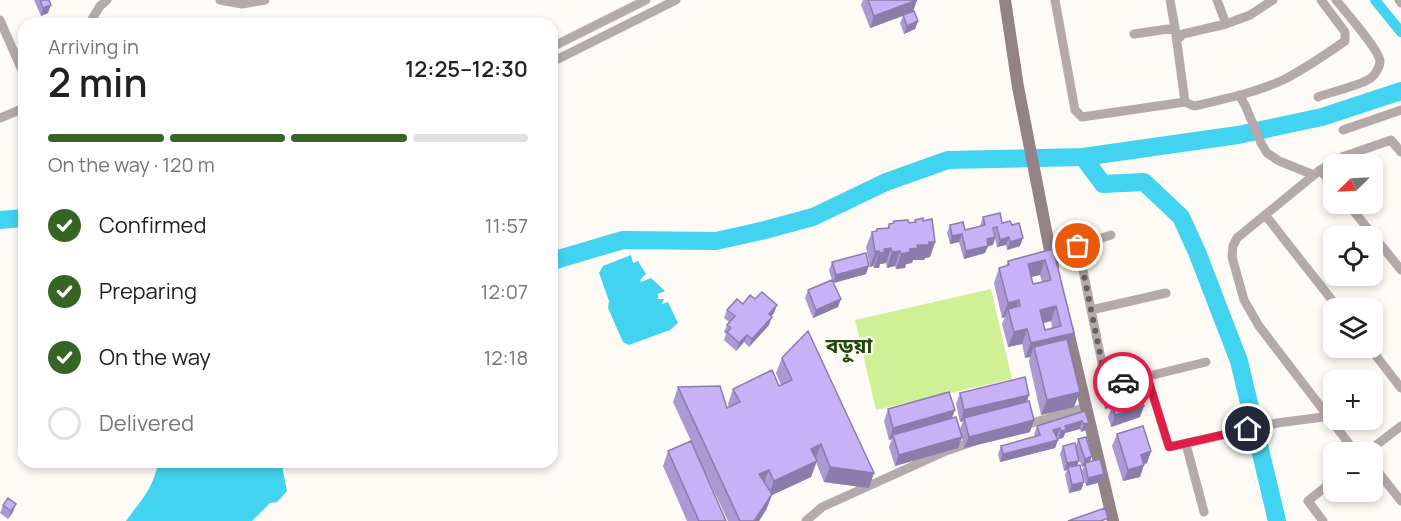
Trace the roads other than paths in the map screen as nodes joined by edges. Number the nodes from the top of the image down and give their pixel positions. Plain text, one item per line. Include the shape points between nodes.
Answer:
1 (107, 0) edge
2 (220, 0) edge
3 (265, 0) edge
4 (676, 0) edge
5 (1005, 0) edge
6 (1055, 0) edge
7 (1170, 0) edge
8 (1217, 0) edge
9 (1273, 0) edge
10 (1320, 0) edge
11 (1336, 0) edge
12 (642, 1) edge
13 (93, 18) edge
14 (0, 20) edge
15 (1226, 24) junction
16 (1175, 28) junction
17 (1134, 34) dead end
18 (1177, 40) junction
19 (558, 44) edge
20 (558, 59) edge
21 (18, 61) edge
22 (1239, 95) junction
23 (1318, 97) dead end
24 (1185, 102) junction
25 (18, 110) edge
26 (1401, 110) edge
27 (0, 118) edge
28 (1343, 130) dead end
29 (1401, 152) edge
30 (1317, 173) junction
31 (1323, 178) edge
32 (1356, 214) edge
33 (1266, 216) junction
34 (1111, 235) dead end
35 (1401, 270) edge
36 (1055, 273) edge
37 (1166, 293) dead end
38 (1330, 298) edge
39 (1090, 310) junction
40 (1065, 317) edge
41 (1260, 319) dead end
42 (1378, 358) edge
43 (1206, 362) dead end
44 (1147, 376) junction
45 (1401, 388) edge
46 (1323, 401) edge
47 (1086, 407) junction
48 (1323, 417) edge
49 (1401, 426) edge
50 (1012, 429) edge
51 (1346, 430) edge
52 (979, 439) edge
53 (1348, 442) edge
54 (1356, 442) edge
55 (1380, 442) edge
56 (1186, 444) junction
57 (1383, 478) edge
58 (1323, 489) edge
59 (1401, 501) edge
60 (1204, 512) dead end
61 (806, 521) edge
62 (1113, 521) edge
63 (1323, 521) edge

1 - 13 street
2 - 3 street via 242,4
4 - 20 street
5 - 36 street
6 - 24 street via 1075,110 1082,117
7 - 16 street
8 - 15 street
9 - 15 street
10 - 22 street via 1345,32 1344,41 1283,80
11 - 23 street via 1380,60 1373,77
12 - 19 street
14 - 21 street
15 - 18 street via 1183,34
16 - 17 street
16 - 18 street
18 - 24 street
22 - 24 street via 1194,106
22 - 30 street via 1267,153
25 - 27 street
26 - 28 street
29 - 30 street via 1391,140 1342,157
30 - 31 street
30 - 33 street
32 - 35 street
33 - 38 street
33 - 53 street via 1237,238 1233,246 1232,257 1244,300 1259,327
34 - 39 street via 1078,246
37 - 39 street
39 - 44 street via 1108,382 1112,385
40 - 47 street
41 - 46 street
42 - 45 street
43 - 44 street
44 - 56 street via 1169,447
47 - 50 street
47 - 62 street
48 - 56 street
49 - 55 street
51 - 54 street
52 - 61 street via 822,507
56 - 60 street
57 - 59 street
58 - 63 street via 1308,501

